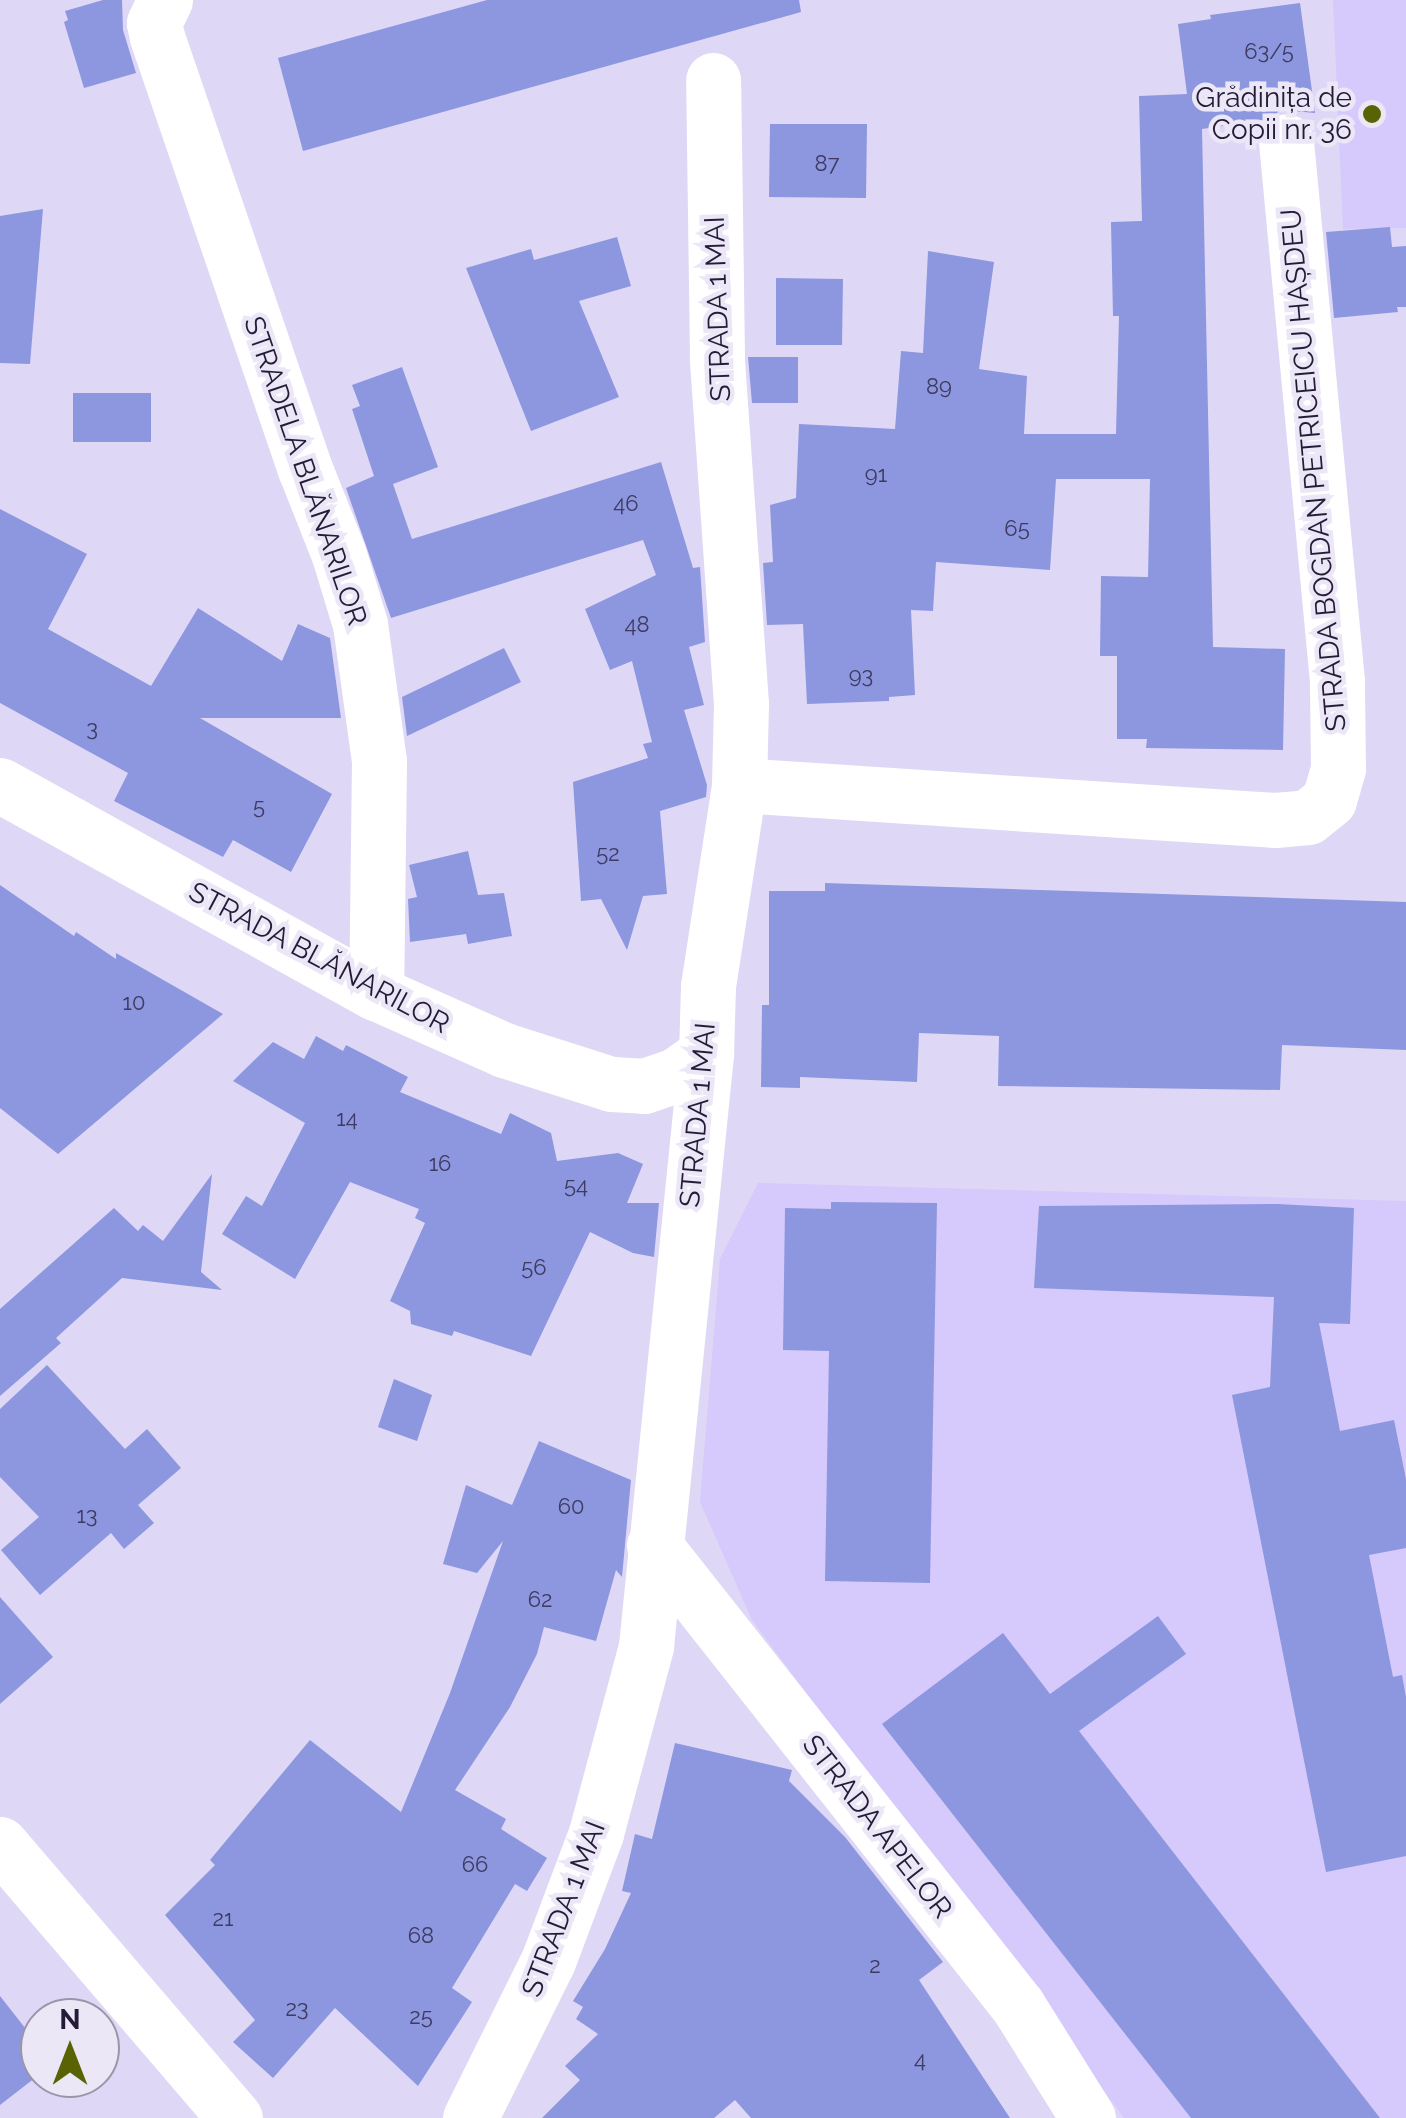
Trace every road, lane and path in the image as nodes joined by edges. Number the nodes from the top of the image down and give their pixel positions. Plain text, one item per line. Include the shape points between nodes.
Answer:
1 (160, 12) edge
2 (713, 80) dead end
3 (1286, 141) dead end
4 (0, 785) edge
5 (739, 785) junction
6 (376, 994) junction
7 (706, 1054) junction
8 (654, 1545) junction
9 (0, 1844) edge
10 (234, 2118) edge
11 (470, 2118) edge
12 (1088, 2118) edge

1 - 6 street, STRADELA BLĂNARILOR via 304,469 360,624 379,761
2 - 5 street, STRADA 1 MAI via 717,356 741,704
3 - 5 street, STRADA BOGDAN PETRICEICU HAȘDEU via 1337,680 1338,768 1321,809 1308,818 1274,820
4 - 6 street, STRADA BLĂNARILOR
5 - 7 street, STRADA 1 MAI via 708,986
6 - 7 street, STRADA BLĂNARILOR via 504,1050 611,1084 644,1086
7 - 8 street, STRADA 1 MAI
8 - 11 street, STRADA 1 MAI via 646,1646 596,1833 548,1961
8 - 12 street, STRADA APELOR via 1018,2006
9 - 10 street

